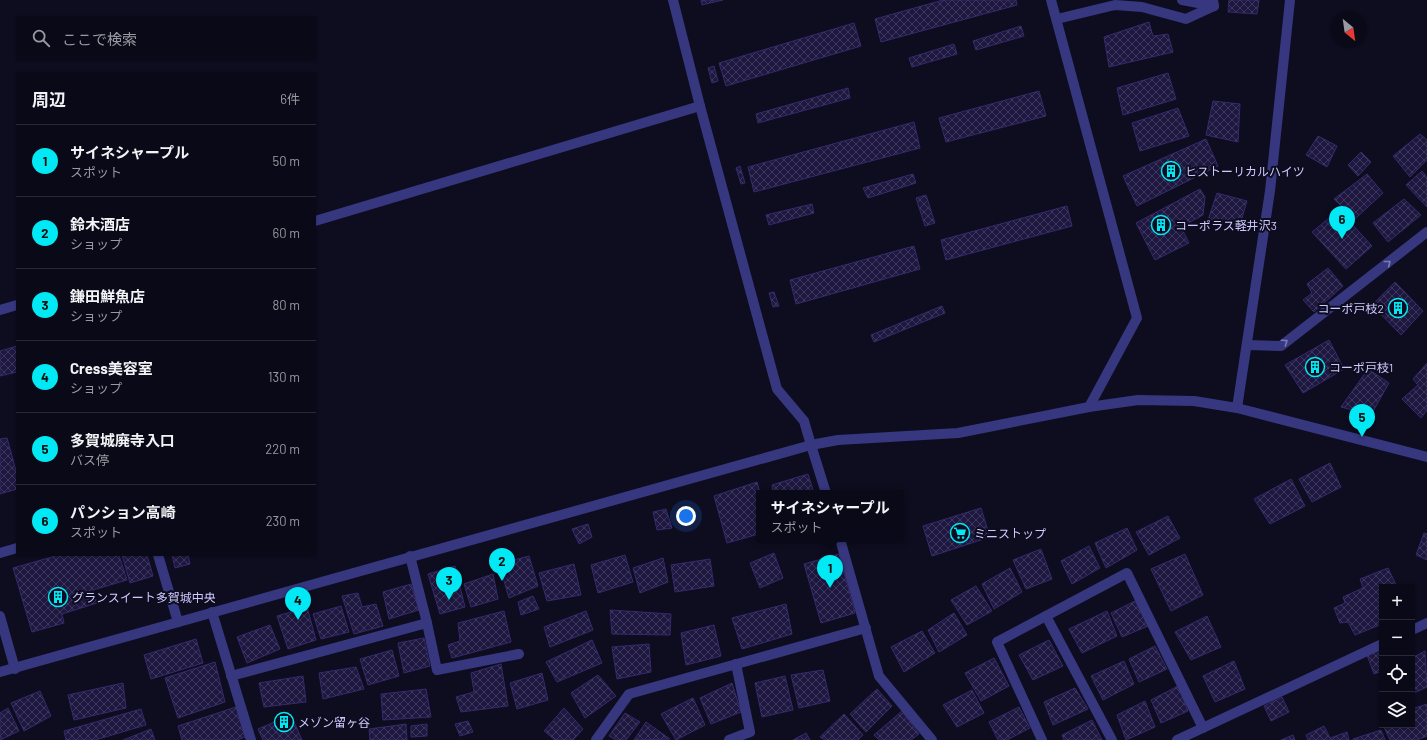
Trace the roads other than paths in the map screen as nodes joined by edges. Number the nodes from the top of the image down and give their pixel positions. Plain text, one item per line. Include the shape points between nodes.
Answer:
1 (673, 0) edge
2 (1051, 0) edge
3 (1182, 0) edge
4 (1290, 0) edge
5 (1214, 3) edge
6 (1057, 19) junction
7 (700, 106) junction
8 (316, 221) edge
9 (1427, 232) edge
10 (16, 305) edge
11 (0, 310) edge
12 (1248, 345) junction
13 (1090, 407) junction
14 (1237, 408) junction
15 (811, 445) junction
16 (1427, 457) edge
17 (825, 490) edge
18 (841, 542) edge
19 (16, 548) edge
20 (0, 553) edge
21 (158, 556) edge
22 (410, 556) junction
23 (212, 612) junction
24 (0, 616) edge
25 (1046, 616) junction
26 (178, 622) junction
27 (428, 623) junction
28 (1427, 623) edge
29 (866, 628) junction
30 (1415, 629) edge
31 (1379, 645) edge
32 (519, 654) dead end
33 (736, 664) junction
34 (15, 669) junction
35 (0, 672) edge
36 (231, 676) junction
37 (1203, 728) junction
38 (251, 740) edge
39 (596, 740) edge
40 (729, 740) edge
41 (932, 740) edge
42 (1042, 740) edge
43 (1112, 740) edge
44 (1177, 740) edge

1 - 7 street
2 - 6 street
3 - 5 street
4 - 12 street via 1270,191
5 - 6 street via 1186,19 1142,7 1115,5
6 - 13 street via 1137,318
7 - 8 street
7 - 15 street via 777,388 804,421
12 -> 9 street via 1281,346
10 - 11 street
12 - 14 street
13 - 14 street via 1138,400 1194,401
13 - 15 street via 958,433 838,440
14 - 16 street
15 - 17 street
15 - 22 street
18 - 29 street
19 - 20 street
21 - 26 street
22 - 23 street
22 - 27 street
23 - 26 street
23 - 36 street
24 - 34 street
25 - 37 street via 1127,573
25 - 42 street via 996,642
25 - 43 street
26 - 34 street
27 - 32 street via 437,670
27 - 36 street
28 - 30 street
29 - 33 street
29 - 41 street via 879,676
31 - 37 street
33 - 39 street via 629,694
33 - 40 street via 750,732
34 - 35 street
36 - 38 street
37 - 44 street

